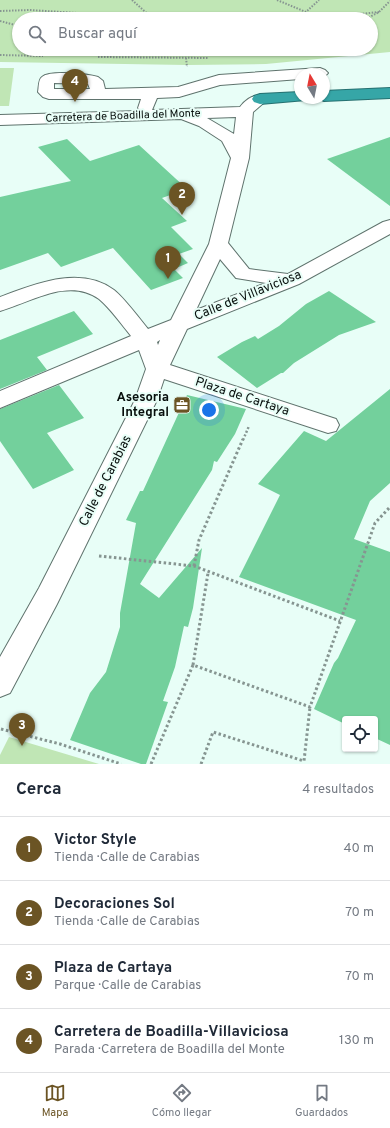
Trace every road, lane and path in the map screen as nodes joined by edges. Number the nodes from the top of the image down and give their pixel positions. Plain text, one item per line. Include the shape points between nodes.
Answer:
1 (132, 0) edge
2 (277, 0) edge
3 (319, 0) edge
4 (390, 1) edge
5 (0, 12) edge
6 (64, 12) edge
7 (145, 12) edge
8 (306, 12) joint
9 (379, 12) edge
10 (0, 21) edge
11 (12, 24) edge
12 (0, 55) edge
13 (12, 55) edge
14 (53, 56) dead end
15 (60, 56) edge
16 (92, 57) dead end
17 (209, 58) dead end
18 (294, 74) edge
19 (390, 93) edge
20 (99, 94) dead end
21 (150, 94) junction
22 (330, 96) edge
23 (294, 97) edge
24 (260, 99) junction
25 (245, 112) junction
26 (180, 114) junction
27 (149, 115) junction
28 (0, 120) edge
29 (240, 158) junction
30 (390, 226) edge
31 (218, 244) junction
32 (292, 280) junction
33 (0, 304) edge
34 (180, 324) junction
35 (145, 339) junction
36 (157, 369) junction
37 (0, 400) edge
38 (259, 403) junction
39 (328, 425) dead end
40 (390, 507) edge
41 (70, 552) junction
42 (194, 566) junction
43 (208, 572) junction
44 (340, 621) junction
45 (193, 665) junction
46 (0, 684) edge
47 (310, 707) junction
48 (0, 729) edge
49 (121, 764) edge
50 (151, 764) edge
51 (201, 764) edge

1 - 7 path
2 - 8 path
3 - 8 path
4 - 9 path
5 - 6 path
10 - 11 path
12 - 13 path
14 - 15 path
16 - 17 path
18 - 21 street via 219,80 179,92
19 - 22 highway
20 - 21 street
21 - 27 street
23 - 24 highway
24 - 25 street via 250,105
24 - 27 street
25 - 26 street, Carretera de Boadilla del Monte
25 - 29 street, Calle de Carabias
26 - 27 street, Carretera de Boadilla del Monte
26 - 29 street via 205,123 229,138
27 - 28 street, Carretera de Boadilla del Monte
29 - 31 street, Calle de Carabias
30 - 32 street, Calle de Villaviciosa
31 - 32 street via 243,274
31 - 34 street, Calle de Carabias
32 - 34 street, Calle de Villaviciosa
33 - 35 street via 44,288 69,284 90,286 107,295
34 - 35 street, Calle de Villaviciosa
34 - 36 street, Calle de Carabias
35 - 36 street
35 - 37 street, Calle de Villaviciosa
36 - 38 street, Plaza de Cartaya
36 - 41 street, Calle de Carabias via 146,400
38 - 39 street, Plaza de Cartaya
38 - 42 path via 199,540
40 - 44 path via 375,523
41 - 42 path
41 - 46 street, Calle de Carabias
42 - 43 path
43 - 44 path
43 - 45 path
44 - 47 path
45 - 47 path
45 - 50 path
47 - 51 path via 304,761 213,732
48 - 49 path via 60,744

